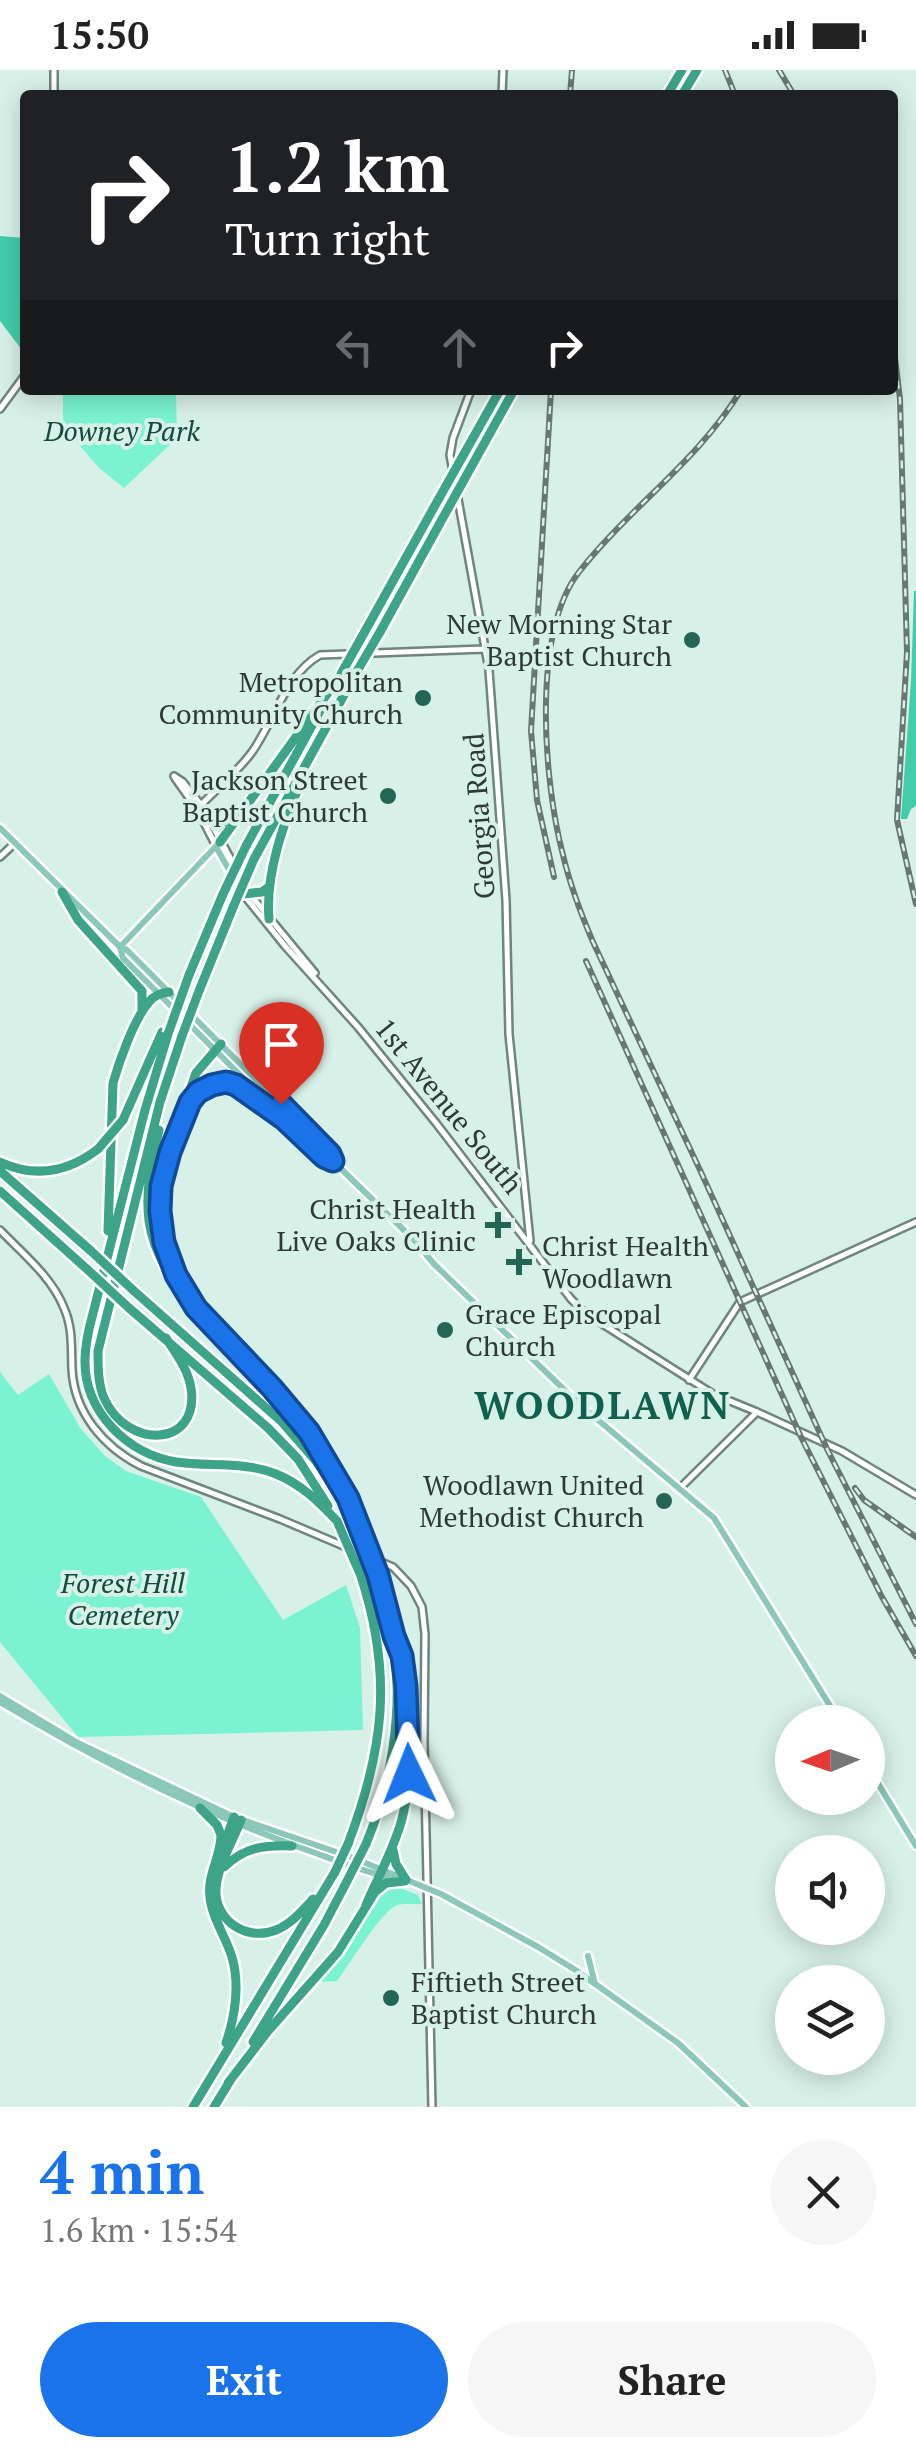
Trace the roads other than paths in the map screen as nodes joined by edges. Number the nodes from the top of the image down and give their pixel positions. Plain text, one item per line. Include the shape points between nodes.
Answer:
1 (20, 382) edge
2 (469, 395) edge
3 (497, 395) edge
4 (511, 395) edge
5 (0, 409) edge
6 (484, 649) junction
7 (339, 677) junction
8 (318, 740) junction
9 (199, 807) junction
10 (210, 820) junction
11 (234, 823) junction
12 (0, 828) edge
13 (15, 843) junction
14 (218, 844) junction
15 (0, 857) edge
16 (269, 887) junction
17 (62, 892) junction
18 (247, 894) junction
19 (269, 919) junction
20 (120, 947) junction
21 (318, 980) junction
22 (164, 993) junction
23 (141, 1015) junction
24 (165, 1033) junction
25 (218, 1047) junction
26 (177, 1054) junction
27 (284, 1119) junction
28 (183, 1120) junction
29 (333, 1161) junction
30 (0, 1162) edge
31 (0, 1172) edge
32 (0, 1191) edge
33 (916, 1222) edge
34 (0, 1230) edge
35 (530, 1244) junction
36 (106, 1259) junction
37 (196, 1308) junction
38 (166, 1338) junction
39 (689, 1380) junction
40 (757, 1412) junction
41 (680, 1488) junction
42 (916, 1495) edge
43 (337, 1521) junction
44 (360, 1532) junction
45 (394, 1636) junction
46 (0, 1699) edge
47 (830, 1705) edge
48 (885, 1795) edge
49 (200, 1808) junction
50 (237, 1821) junction
51 (292, 1846) junction
52 (916, 1846) edge
53 (392, 1847) junction
54 (222, 1869) junction
55 (380, 1872) junction
56 (210, 1881) junction
57 (407, 1881) junction
58 (328, 1882) junction
59 (428, 1889) junction
60 (366, 1905) junction
61 (588, 1956) dead end
62 (596, 1985) junction
63 (218, 2064) junction
64 (718, 2064) dead end
65 (710, 2072) junction
66 (228, 2083) junction
67 (193, 2107) edge
68 (214, 2107) edge
69 (432, 2107) edge
70 (746, 2107) edge

1 - 5 street
2 - 6 street, Georgia Road via 450,456
3 - 7 highway, bridge
4 - 8 highway, bridge
6 - 9 street via 318,656 297,676 252,753
6 - 35 street, Georgia Road
7 - 11 highway
7 - 24 highway, bridge via 246,846
8 - 16 highway
8 - 26 highway, bridge via 254,859
9 - 9 street, 1st Avenue South via 183,782 174,776
9 - 10 street, 1st Avenue South
9 - 14 street, 1st Avenue South
10 - 11 highway
10 - 14 street, 1st Avenue South
11 - 14 highway
12 - 13 main road
13 - 15 street
13 - 17 main road
14 - 18 main road, 1st Avenue South
14 - 20 main road
16 - 18 highway
16 - 19 highway
17 - 20 main road
17 - 23 highway via 78,920 142,991
18 - 19 street, 1st Avenue South
18 - 21 street, 1st Avenue South
19 - 21 street, 1st Avenue South
20 - 22 main road via 123,958
21 - 35 street, 1st Avenue South
22 - 23 highway
22 - 25 main road
23 - 36 highway via 112,1084
24 - 30 highway, bridge via 123,1120 98,1150 52,1171
24 - 36 highway
25 - 27 main road
25 - 28 highway via 196,1073
25 - 29 main road
26 - 37 highway via 151,1166 149,1222 168,1272
26 - 38 highway via 98,1351 109,1408 147,1436 182,1424 192,1401 188,1376
27 - 28 highway via 226,1082 198,1092
27 - 29 main road
28 - 37 highway via 161,1186 160,1211 176,1275
29 - 41 main road via 578,1403
31 - 44 highway, bridge via 298,1439
32 - 38 highway, bridge
33 - 39 street via 737,1305
34 - 59 street via 62,1303 80,1404 108,1444 141,1466 393,1566 412,1586 424,1634
35 - 39 street, 1st Avenue South via 585,1313
36 - 43 highway via 84,1360 107,1422 153,1457 274,1473 298,1484
37 - 44 highway via 309,1432
38 - 43 highway via 298,1460
39 - 40 street, 1st Avenue South
40 - 41 street
40 - 42 street, 1st Avenue South via 842,1450
41 - 47 main road via 720,1525
43 - 58 highway, bridge via 376,1634 381,1702 362,1807
44 - 45 highway, bridge
45 - 53 highway via 404,1670 409,1774
45 - 66 highway, bridge via 393,1750 366,1844
46 - 49 main road via 78,1749
46 - 50 main road
48 - 52 main road
49 - 50 main road
49 - 56 highway via 221,1835
50 - 51 main road
50 - 54 highway
50 - 55 main road
50 - 56 highway
51 - 54 highway via 246,1850
51 - 55 main road
53 - 55 highway
53 - 57 highway
54 - 58 highway via 216,1898 222,1915 252,1933 286,1925
55 - 57 main road
55 - 60 highway
56 - 63 highway via 212,1907 235,1970 235,2004
57 - 59 main road
57 - 60 highway via 382,1885
58 - 63 highway
59 - 62 main road
59 - 69 street
60 - 66 highway via 338,1952
61 - 62 main road
62 - 65 main road
63 - 67 highway
64 - 65 main road
65 - 70 main road
66 - 68 highway

